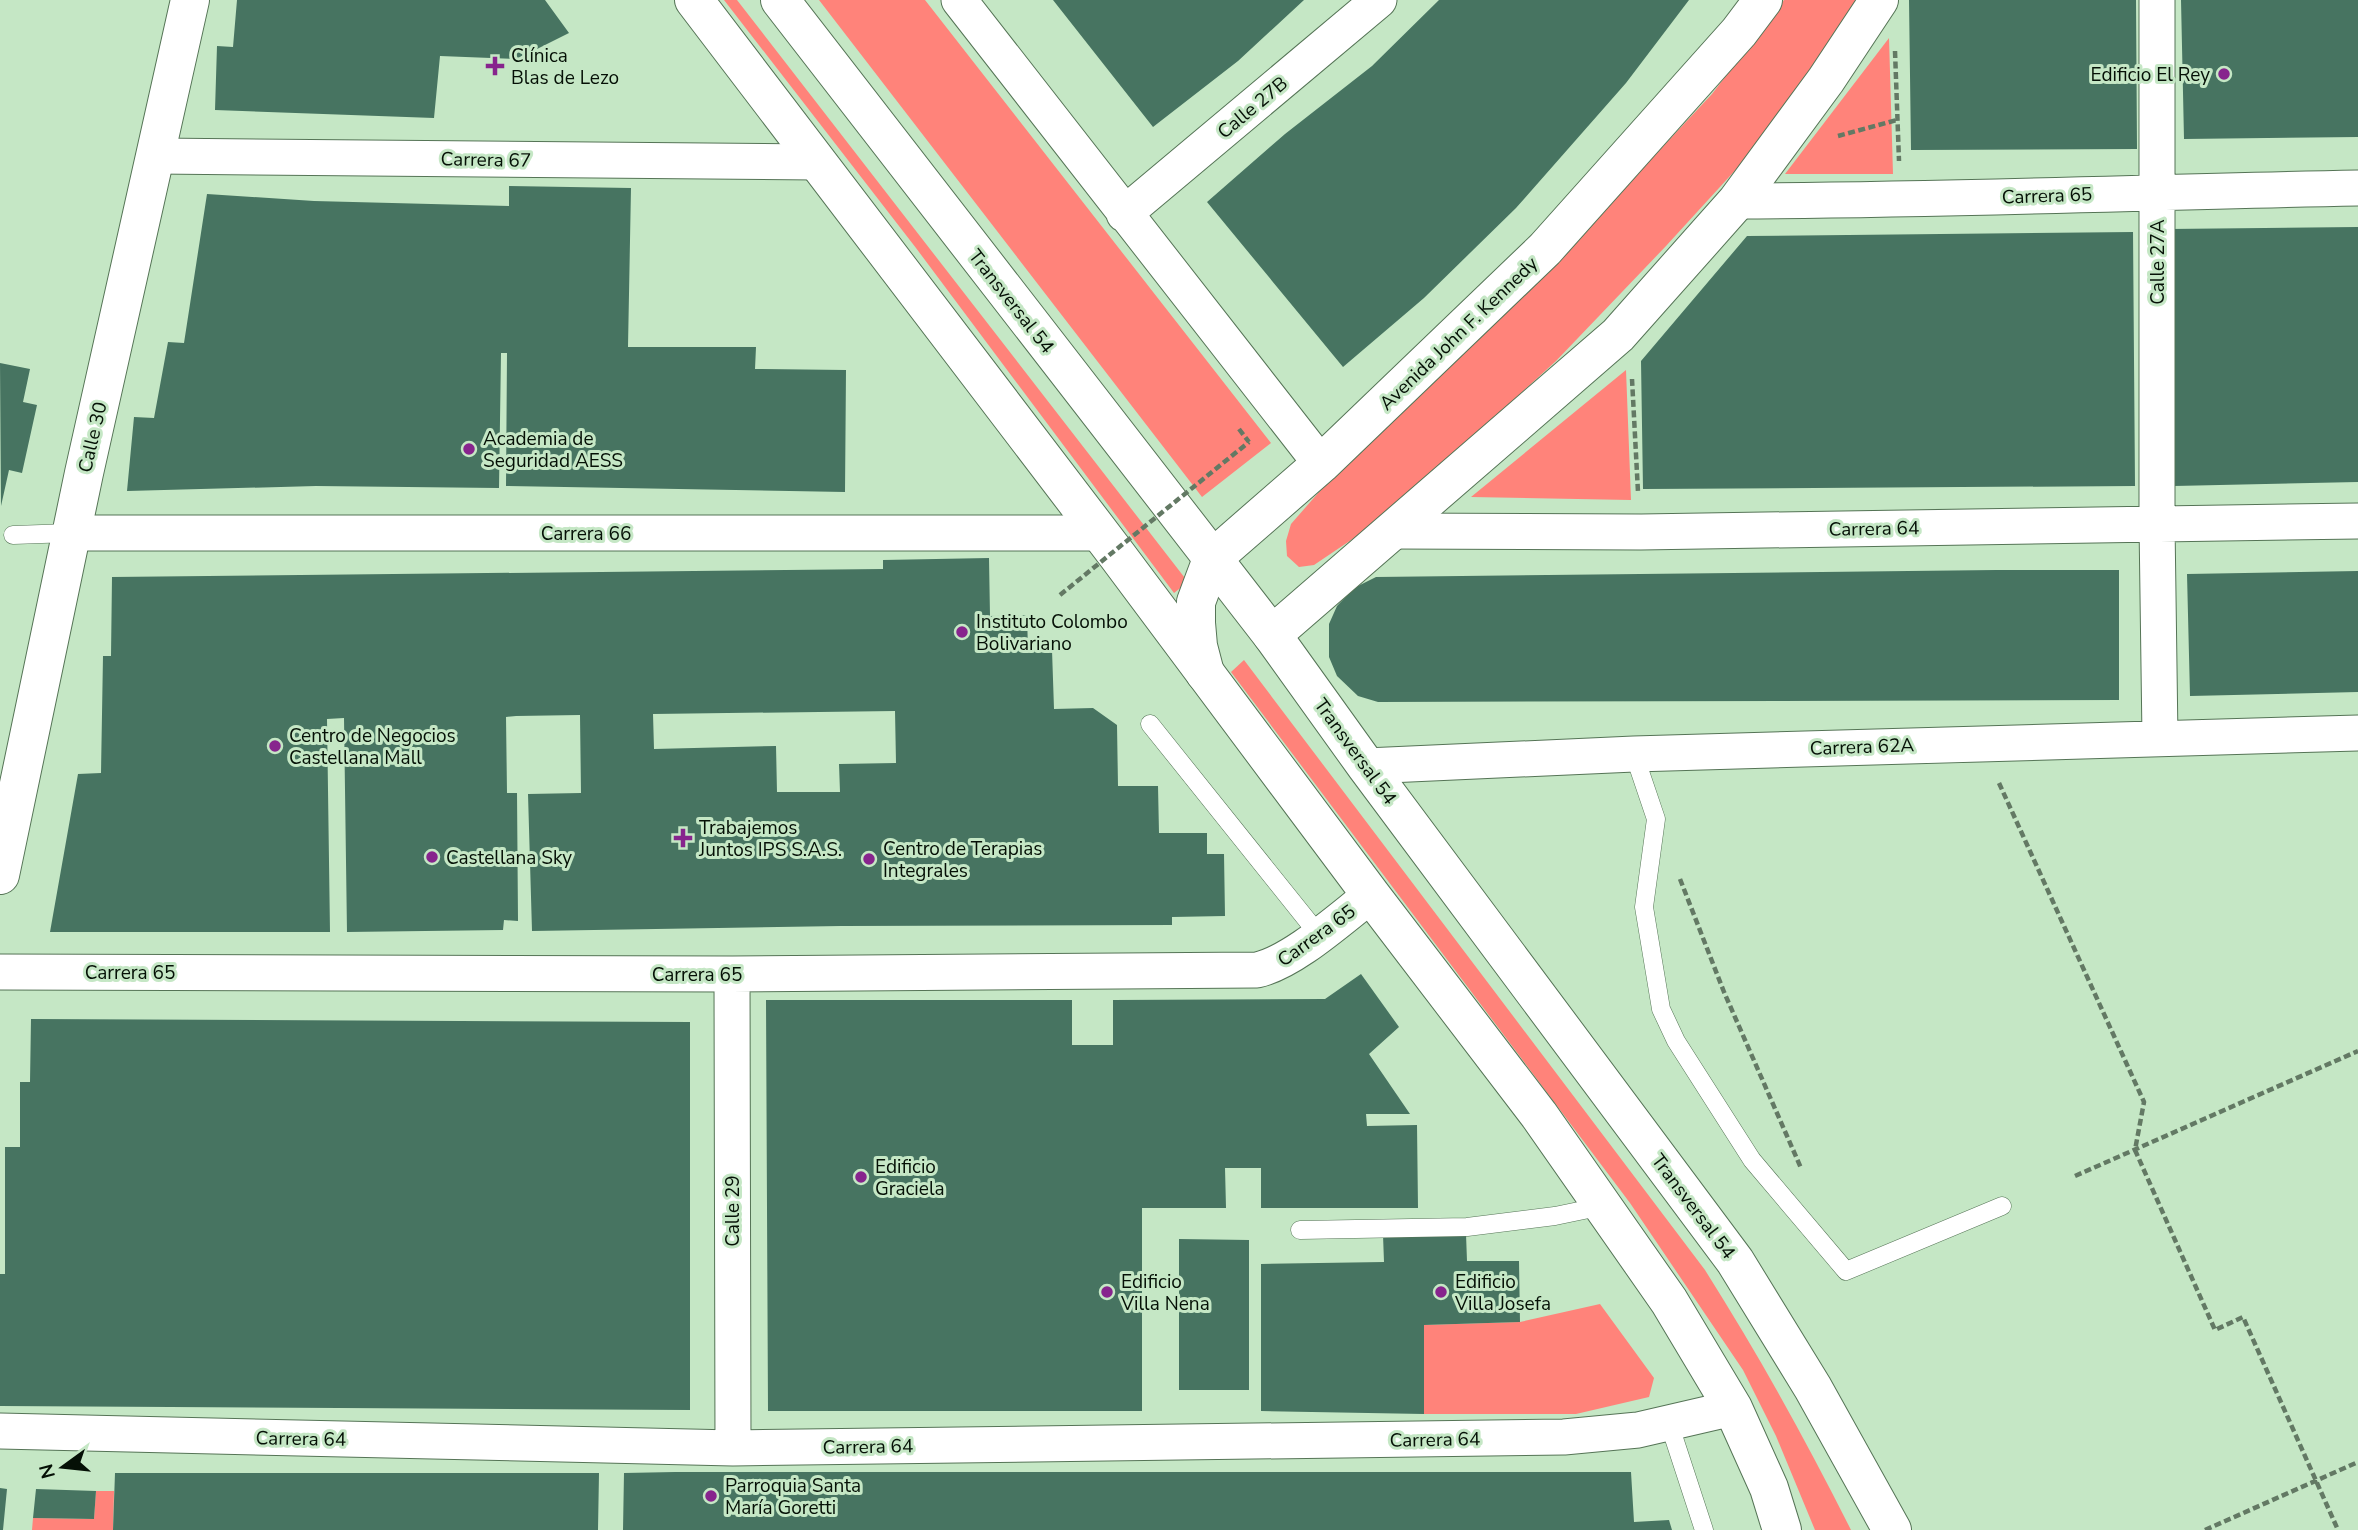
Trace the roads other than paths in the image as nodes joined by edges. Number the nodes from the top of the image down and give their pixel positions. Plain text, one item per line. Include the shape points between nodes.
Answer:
1 (190, 0) edge
2 (694, 0) edge
3 (780, 0) edge
4 (958, 0) edge
5 (1379, 0) edge
6 (1763, 0) edge
7 (1879, 0) edge
8 (2157, 0) edge
9 (156, 156) junction
10 (817, 162) junction
11 (2358, 188) edge
12 (2157, 192) junction
13 (1737, 201) junction
14 (1124, 214) junction
15 (1321, 464) junction
16 (2358, 521) edge
17 (2157, 524) junction
18 (1391, 531) junction
19 (71, 533) junction
20 (1101, 533) junction
21 (13, 535) dead end
22 (1212, 559) junction
23 (1272, 635) junction
24 (1205, 673) junction
25 (1150, 724) dead end
26 (2358, 733) edge
27 (2160, 738) junction
28 (1634, 754) junction
29 (1366, 766) junction
30 (0, 875) edge
31 (1371, 895) junction
32 (1319, 935) junction
33 (0, 972) edge
34 (732, 974) junction
35 (1603, 1206) junction
36 (2002, 1206) dead end
37 (1300, 1230) dead end
38 (1733, 1408) junction
39 (1670, 1423) junction
40 (0, 1431) edge
41 (733, 1448) junction
42 (1847, 1449) junction
43 (1769, 1488) junction
44 (1704, 1530) edge
45 (1782, 1530) edge
46 (1788, 1530) edge
47 (1883, 1530) edge
48 (1892, 1530) edge

1 - 9 main road, Calle 30
2 - 10 main road
3 - 22 main road, Transversal 54
4 - 14 street
5 - 14 street, Calle 27B
6 - 15 main road, Avenida John F. Kennedy via 1545,249
7 - 13 main road
8 - 12 street, Calle 27A
9 - 10 street, Carrera 67
9 - 19 main road, Calle 30
10 - 20 main road
11 - 12 street, Carrera 65
12 - 13 street, Carrera 65
12 - 17 street, Calle 27A
13 - 18 main road via 1618,335
14 - 15 street
15 - 22 main road, Avenida John F. Kennedy
16 - 17 street, Carrera 64
17 - 18 street, Carrera 64
17 - 27 street, Calle 27A
18 - 23 main road
19 - 20 street, Carrera 66
19 - 21 lane
19 - 30 main road, Calle 30
20 - 24 main road
22 - 23 main road, Transversal 54
22 - 24 main road, Avenida John F. Kennedy via 1196,602 1198,646
23 - 29 main road, Transversal 54
24 - 31 main road
25 - 32 lane
26 - 27 street, Carrera 62A
27 - 28 street, Carrera 62A
28 - 29 street, Carrera 62A
28 - 36 lane via 1656,819 1643,907 1661,1009 1676,1041 1752,1160 1846,1271
29 - 42 main road, Transversal 54 via 1735,1261
31 - 32 street, Carrera 65
31 - 35 main road
32 - 34 street, Carrera 65 via 1272,967 1257,970
33 - 34 street, Carrera 65
34 - 41 street, Calle 29
35 - 37 lane via 1467,1227
35 - 38 main road via 1669,1301
38 - 39 street, Carrera 64
38 - 43 main road
39 - 41 street, Carrera 64 via 1564,1437
39 - 44 lane
40 - 41 street, Carrera 64
42 - 47 main road
42 - 48 main road, Transversal 54
43 - 45 main road
43 - 46 main road

